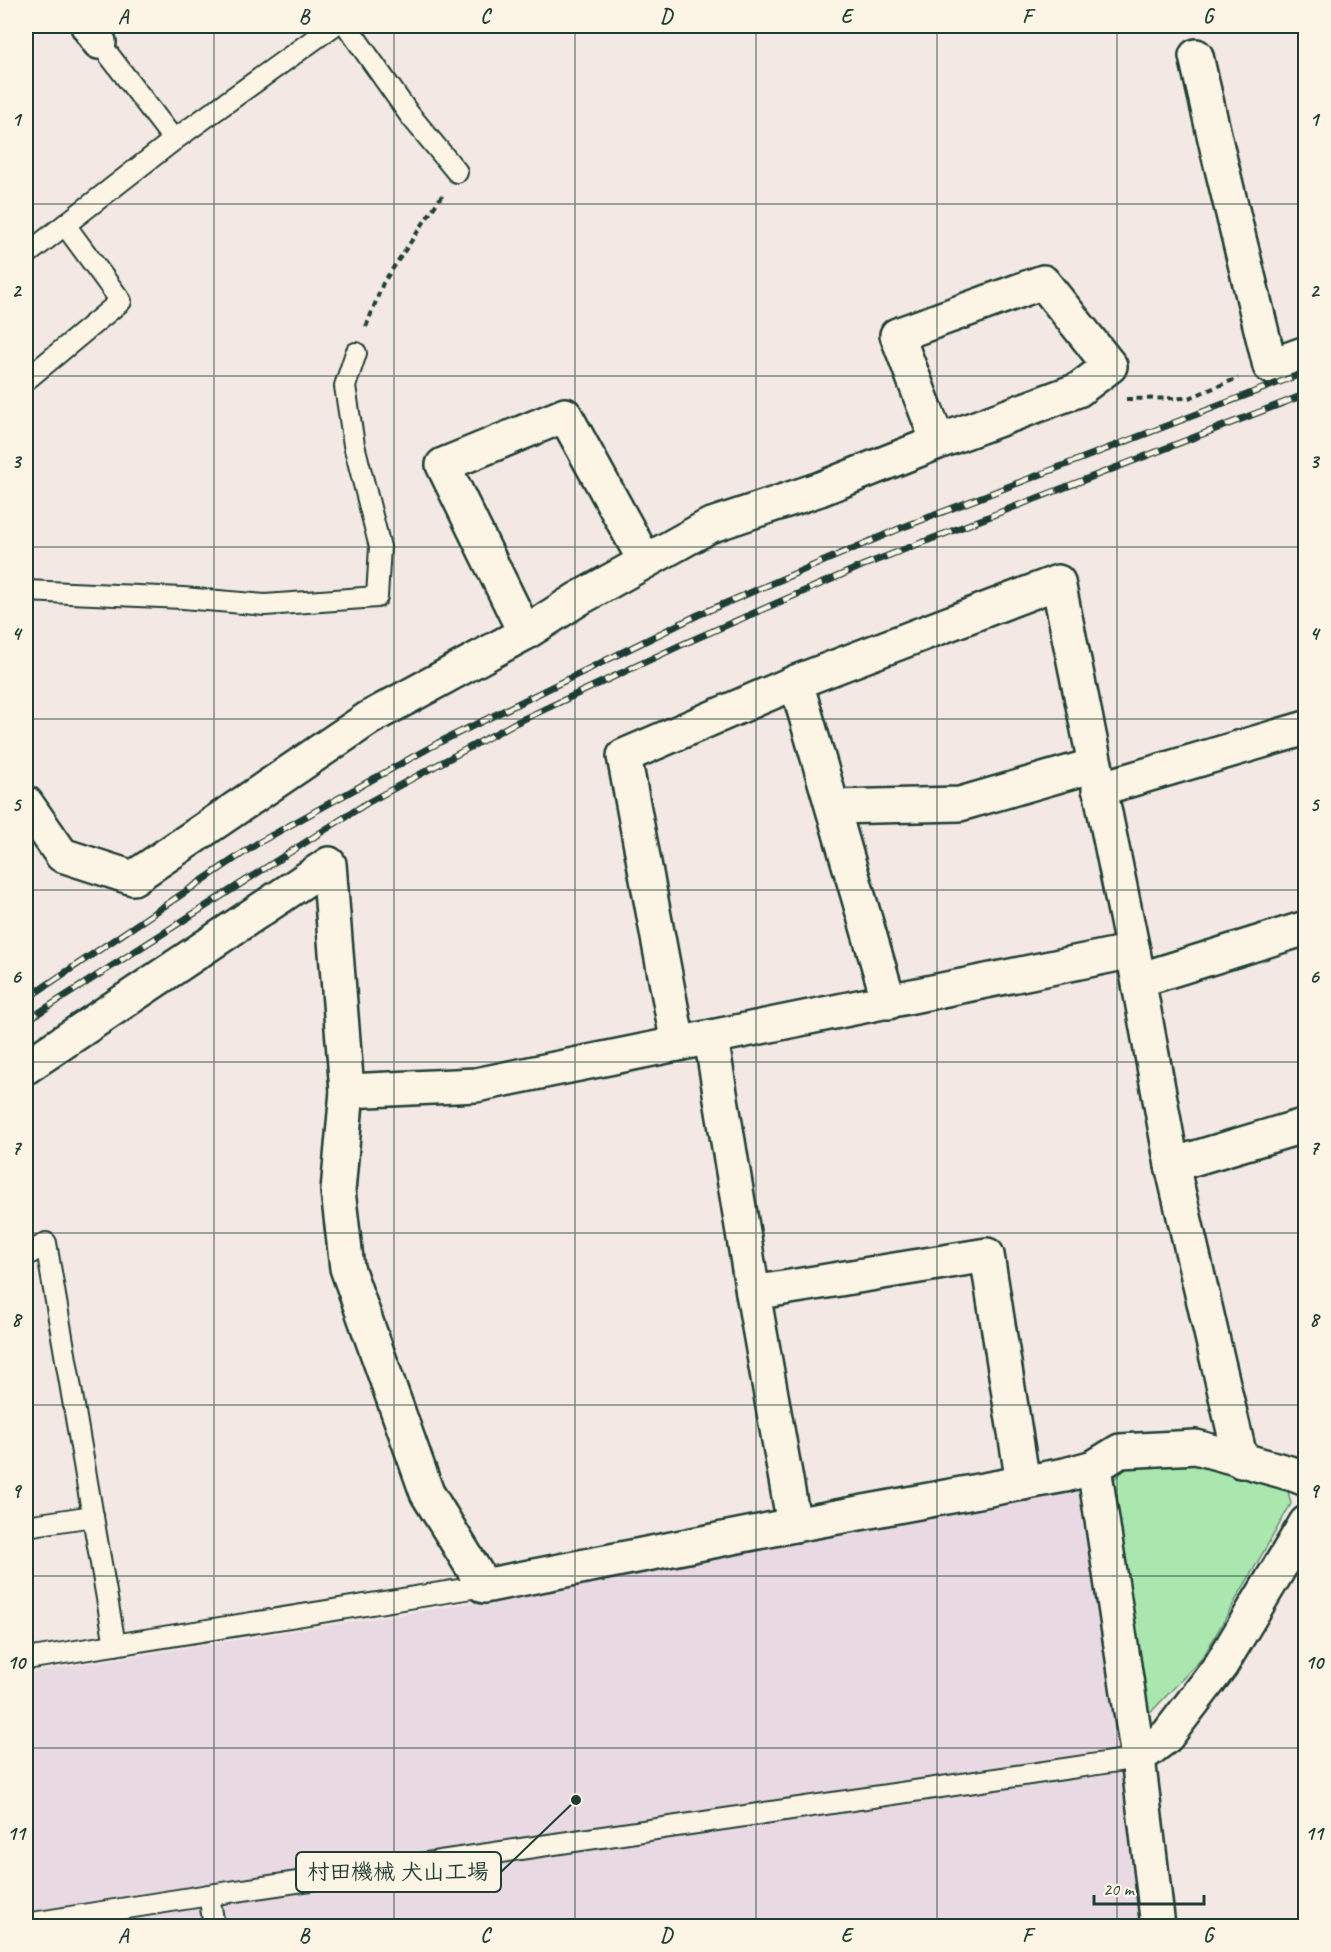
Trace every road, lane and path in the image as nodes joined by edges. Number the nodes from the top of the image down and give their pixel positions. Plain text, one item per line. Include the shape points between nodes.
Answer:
1 (333, 26) edge
2 (347, 26) edge
3 (94, 34) edge
4 (1196, 56) dead end
5 (174, 140) junction
6 (457, 172) joint
7 (65, 225) junction
8 (26, 255) edge
9 (356, 353) joint
10 (1305, 353) edge
11 (1270, 366) junction
12 (26, 380) edge
13 (1070, 393) junction
14 (938, 442) junction
15 (645, 561) junction
16 (26, 591) edge
17 (525, 633) junction
18 (796, 682) junction
19 (1305, 728) edge
20 (1097, 777) junction
21 (26, 803) edge
22 (833, 807) junction
23 (1305, 928) edge
24 (1136, 966) junction
25 (889, 1002) junction
26 (711, 1038) junction
27 (678, 1044) junction
28 (26, 1067) edge
29 (347, 1091) junction
30 (1305, 1125) edge
31 (1172, 1165) junction
32 (26, 1256) edge
33 (753, 1293) junction
34 (1241, 1461) junction
35 (1094, 1467) junction
36 (1305, 1479) edge
37 (1023, 1483) junction
38 (93, 1516) junction
39 (1305, 1523) edge
40 (794, 1525) junction
41 (26, 1526) edge
42 (484, 1586) junction
43 (115, 1645) junction
44 (26, 1659) edge
45 (1138, 1758) junction
46 (209, 1895) junction
47 (26, 1924) edge
48 (214, 1926) edge
49 (1158, 1926) edge

1 - 5 lane
2 - 6 lane via 409,114
3 - 5 lane
4 - 11 street
5 - 7 lane
6 - 9 path via 383,284
7 - 8 lane
7 - 12 lane via 121,301
9 - 16 lane via 345,386 354,445 380,547 377,597 265,605 183,597
10 - 11 street
11 - 13 path via 1188,398 1084,399
13 - 14 street
13 - 14 street via 1110,366 1043,282 897,335
14 - 15 street via 820,489 709,526
15 - 17 street
15 - 17 street via 565,414 442,465
17 - 21 street via 369,718 133,878 62,855
18 - 20 street via 1058,582
18 - 22 street
18 - 27 street via 624,756
19 - 20 street
20 - 22 street via 960,804
20 - 24 street
22 - 25 street
23 - 24 street
24 - 25 street
24 - 31 street
25 - 26 street
26 - 27 street
26 - 33 street
27 - 29 street via 476,1086
28 - 29 street via 329,864
29 - 42 street via 338,1191 347,1269 427,1493
30 - 31 street
31 - 34 street
32 - 38 lane via 46,1243
33 - 37 street via 987,1255
33 - 40 street
34 - 35 street via 1196,1447 1120,1451
34 - 36 street
35 - 37 street
35 - 45 street
37 - 40 street
38 - 41 lane
38 - 43 lane
39 - 45 street via 1221,1665 1167,1736
40 - 42 street
42 - 43 lane
43 - 44 lane
45 - 46 lane
45 - 49 street
46 - 47 lane
46 - 48 lane

